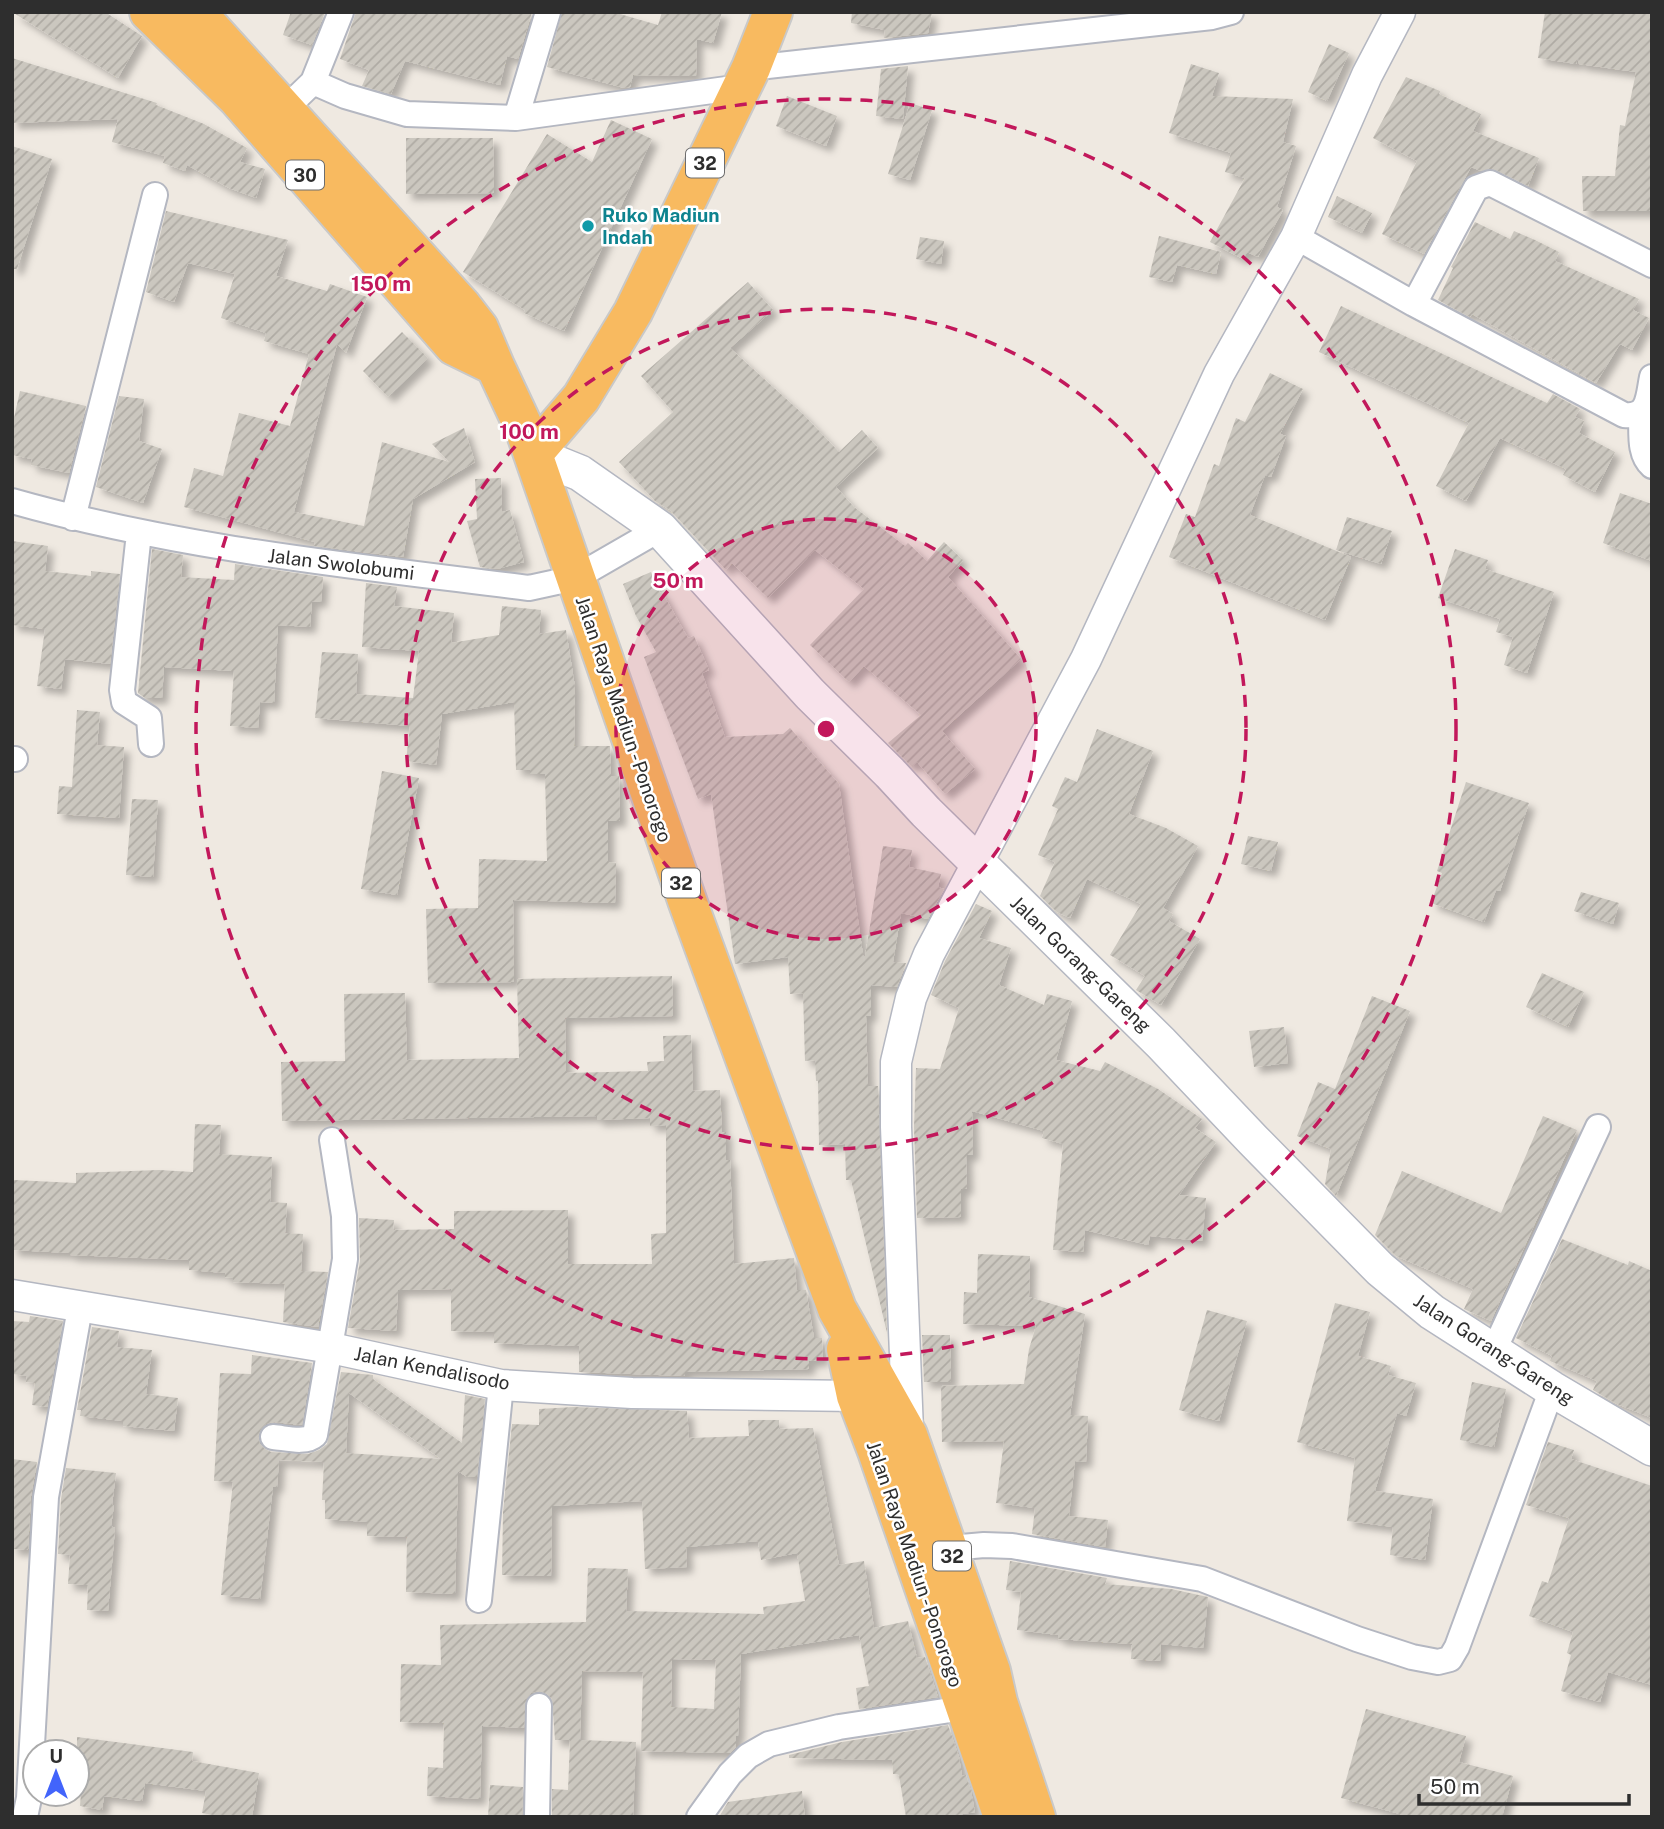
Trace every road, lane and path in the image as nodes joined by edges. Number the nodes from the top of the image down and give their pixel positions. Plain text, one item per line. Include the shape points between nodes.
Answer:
1 (149, 12) edge
2 (196, 12) edge
3 (341, 12) edge
4 (548, 12) edge
5 (773, 12) edge
6 (1231, 12) edge
7 (1400, 12) edge
8 (746, 78) junction
9 (313, 82) junction
10 (285, 109) junction
11 (516, 118) junction
12 (155, 195) dead end
13 (1296, 237) junction
14 (1652, 265) edge
15 (1414, 304) junction
16 (467, 337) junction
17 (1652, 377) edge
18 (1641, 414) junction
19 (533, 454) junction
20 (1652, 466) edge
21 (12, 501) edge
22 (73, 518) junction
23 (660, 529) junction
24 (139, 533) junction
25 (575, 578) junction
26 (151, 744) dead end
27 (978, 862) junction
28 (1598, 1127) dead end
29 (332, 1140) dead end
30 (12, 1295) edge
31 (80, 1308) junction
32 (837, 1309) junction
33 (331, 1348) junction
34 (1494, 1350) junction
35 (501, 1385) junction
36 (1552, 1389) junction
37 (856, 1396) junction
38 (908, 1435) junction
39 (273, 1437) dead end
40 (1652, 1448) edge
41 (950, 1548) junction
42 (479, 1600) dead end
43 (539, 1706) dead end
44 (981, 1706) junction
45 (24, 1817) edge
46 (537, 1817) edge
47 (699, 1817) edge
48 (1003, 1817) edge
49 (1036, 1817) edge

1 - 16 highway, 30
2 - 10 highway, 30
3 - 9 street
4 - 11 street
5 - 8 highway, 32
6 - 8 street
7 - 13 street via 1367,75
8 - 11 street
8 - 19 highway, 32 via 633,312 581,398
9 - 10 street
9 - 11 street via 407,114
10 - 16 highway, 30
12 - 22 street
13 - 15 street
13 - 27 street via 1219,374 1086,659
14 - 15 street via 1490,183 1483,184 1476,188
15 - 18 street via 1624,415
16 - 19 highway, Jalan Raya Madiun - Ponorogo / 30 via 495,366
17 - 18 street
18 - 20 street via 1642,450
19 - 23 main road, Jalan Gorang-Gareng via 580,473
19 - 25 highway, Jalan Raya Madiun - Ponorogo / 32
21 - 22 street, Jalan Swolobumi
22 - 24 street, Jalan Swolobumi
23 - 25 street, Jalan Swolobumi
23 - 27 main road, Jalan Gorang-Gareng via 810,694
24 - 25 street, Jalan Swolobumi via 243,552 529,588
24 - 26 street via 122,690 124,702 149,718
25 - 32 highway, Jalan Raya Madiun - Ponorogo / 32 via 722,1000
27 - 34 main road, Jalan Gorang-Gareng via 1152,1033 1380,1269 1432,1312
27 - 38 street via 929,954 911,998 896,1062
28 - 34 street
29 - 33 street via 346,1240
30 - 31 street, Jalan Kendalisodo
31 - 33 street, Jalan Kendalisodo
31 - 45 street via 46,1497 29,1798
32 - 37 highway, Jalan Raya Madiun - Ponorogo / 32
32 - 38 highway, Jalan Raya Madiun - Ponorogo / 32
33 - 35 street, Jalan Kendalisodo
33 - 39 street via 315,1435 305,1440
34 - 36 main road, Jalan Gorang-Gareng
35 - 37 street, Jalan Kendalisodo via 632,1393
35 - 42 street
36 - 40 main road, Jalan Gorang-Gareng
36 - 41 street via 1450,1659 1438,1662 1412,1657 1202,1579 1012,1546
37 - 44 highway, Jalan Raya Madiun - Ponorogo / 32
38 - 41 highway, Jalan Raya Madiun - Ponorogo / 32
41 - 44 highway, Jalan Raya Madiun - Ponorogo / 32 via 991,1671
43 - 46 street
44 - 47 street via 839,1727 769,1744 730,1773
44 - 48 highway, Jalan Raya Madiun - Ponorogo / 32
44 - 49 highway, Jalan Raya Madiun - Ponorogo / 32

